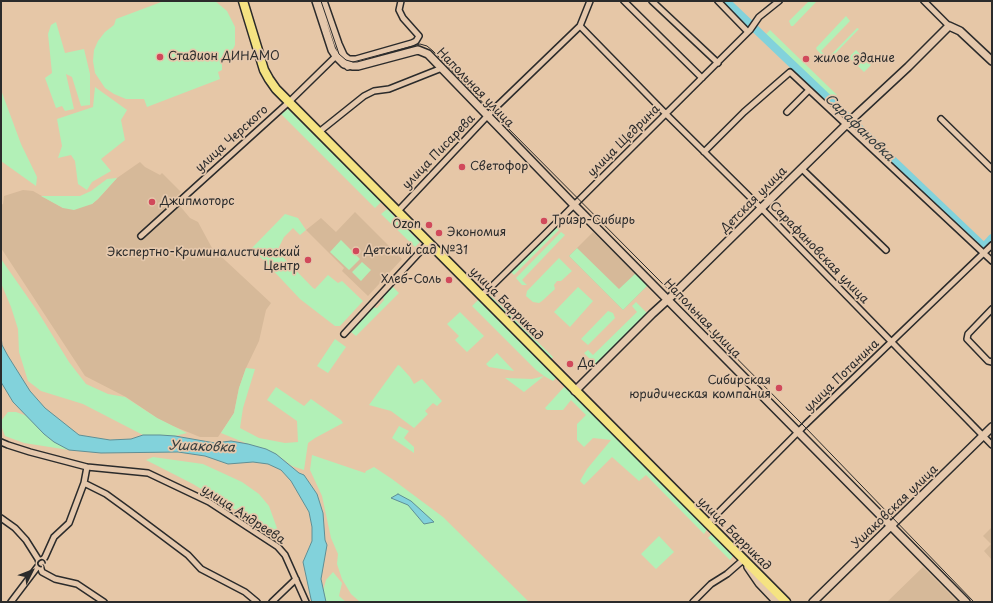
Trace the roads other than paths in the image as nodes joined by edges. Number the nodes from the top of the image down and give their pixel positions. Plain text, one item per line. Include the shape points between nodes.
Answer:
1 (243, 1) edge
2 (316, 1) edge
3 (323, 1) edge
4 (401, 1) edge
5 (590, 1) edge
6 (624, 1) edge
7 (652, 1) edge
8 (718, 1) edge
9 (779, 1) edge
10 (924, 1) edge
11 (580, 26) junction
12 (949, 26) junction
13 (749, 31) junction
14 (339, 54) junction
15 (992, 61) edge
16 (718, 62) junction
17 (442, 68) junction
18 (702, 78) junction
19 (810, 90) junction
20 (289, 102) junction
21 (787, 112) dead end
22 (666, 114) junction
23 (487, 117) junction
24 (941, 119) dead end
25 (850, 122) junction
26 (319, 132) junction
27 (704, 152) junction
28 (802, 169) junction
29 (992, 169) edge
30 (574, 205) junction
31 (762, 208) junction
32 (398, 211) junction
33 (141, 236) dead end
34 (429, 242) junction
35 (992, 245) edge
36 (886, 250) dead end
37 (984, 252) junction
38 (992, 261) edge
39 (481, 295) junction
40 (668, 299) junction
41 (992, 309) edge
42 (344, 334) dead end
43 (892, 343) junction
44 (992, 362) edge
45 (575, 391) junction
46 (992, 427) edge
47 (798, 432) junction
48 (983, 436) junction
49 (1, 442) edge
50 (992, 445) edge
51 (87, 467) junction
52 (84, 483) junction
53 (1, 518) edge
54 (708, 524) junction
55 (890, 526) junction
56 (743, 560) junction
57 (40, 566) junction
58 (296, 579) junction
59 (11, 602) edge
60 (104, 602) edge
61 (257, 602) edge
62 (272, 602) edge
63 (306, 602) edge
64 (693, 602) edge
65 (777, 602) edge
66 (786, 602) edge
67 (813, 602) edge
68 (966, 602) edge

1 - 20 main road, улица Баррикад via 264,70
2 - 14 street via 332,50
3 - 14 street
4 - 14 street via 399,10 403,18 420,36 416,41 356,58 349,59
5 - 11 street, улица Писарева
6 - 18 street
7 - 16 street
8 - 13 street
9 - 13 street, улица Щедрина via 759,17
10 - 12 street
11 - 22 street, Сарафановская улица
11 - 23 street, улица Писарева
12 - 15 street via 960,31
12 - 25 street, Детская улица
13 - 16 street, улица Щедрина
14 - 17 street, Напольная улица via 344,64 358,66 418,50 428,54
14 - 20 street, улица Черского
16 - 18 street, улица Щедрина
17 - 23 street, Напольная улица
17 - 26 street via 364,96
18 - 22 street, улица Щедрина
19 - 21 street
19 - 25 street
19 - 27 street via 790,72 744,112
20 - 26 main road, улица Баррикад
20 - 33 street, улица Черского
22 - 27 street, Сарафановская улица
22 - 30 street, улица Щедрина
23 - 30 street, Напольная улица
23 - 32 street, улица Писарева
24 - 29 street
25 - 28 street, Детская улица
25 - 37 street
26 - 32 main road, улица Баррикад
27 - 31 street, Сарафановская улица
28 - 31 street, Детская улица
28 - 36 street
30 - 39 street, улица Щедрина
30 - 40 street, Напольная улица
31 - 40 street, Детская улица
31 - 43 street, Сарафановская улица
32 - 34 main road, улица Баррикад
34 - 39 main road, улица Баррикад
34 - 42 street
35 - 37 street, улица Потанина
37 - 38 street
37 - 43 street, улица Потанина
39 - 45 main road, улица Баррикад
40 - 45 street, Детская улица
40 - 47 street, Напольная улица
41 - 44 street via 968,334 967,339
43 - 47 street, улица Потанина
43 - 48 street, Сарафановская улица
45 - 54 main road, улица Баррикад
46 - 48 street, Ушаковская улица
47 - 54 street, улица Потанина
47 - 55 street, Напольная улица
48 - 50 street, Сарафановская улица
48 - 55 street, Ушаковская улица
49 - 51 street, улица Андреева
51 - 52 street
51 - 58 street, улица Андреева via 148,473 209,502 278,547 285,555
52 - 57 street via 69,523 54,537
52 - 61 street via 106,494 128,510 201,569 245,592
53 - 57 street via 26,540
54 - 56 main road, улица Баррикад
55 - 67 street, Ушаковская улица
55 - 68 street, Напольная улица
56 - 64 street via 711,584
56 - 65 street via 759,584
56 - 66 main road, улица Баррикад
57 - 59 street
57 - 60 street via 42,572 55,579 77,584
58 - 62 street
58 - 63 street, улица Андреева

